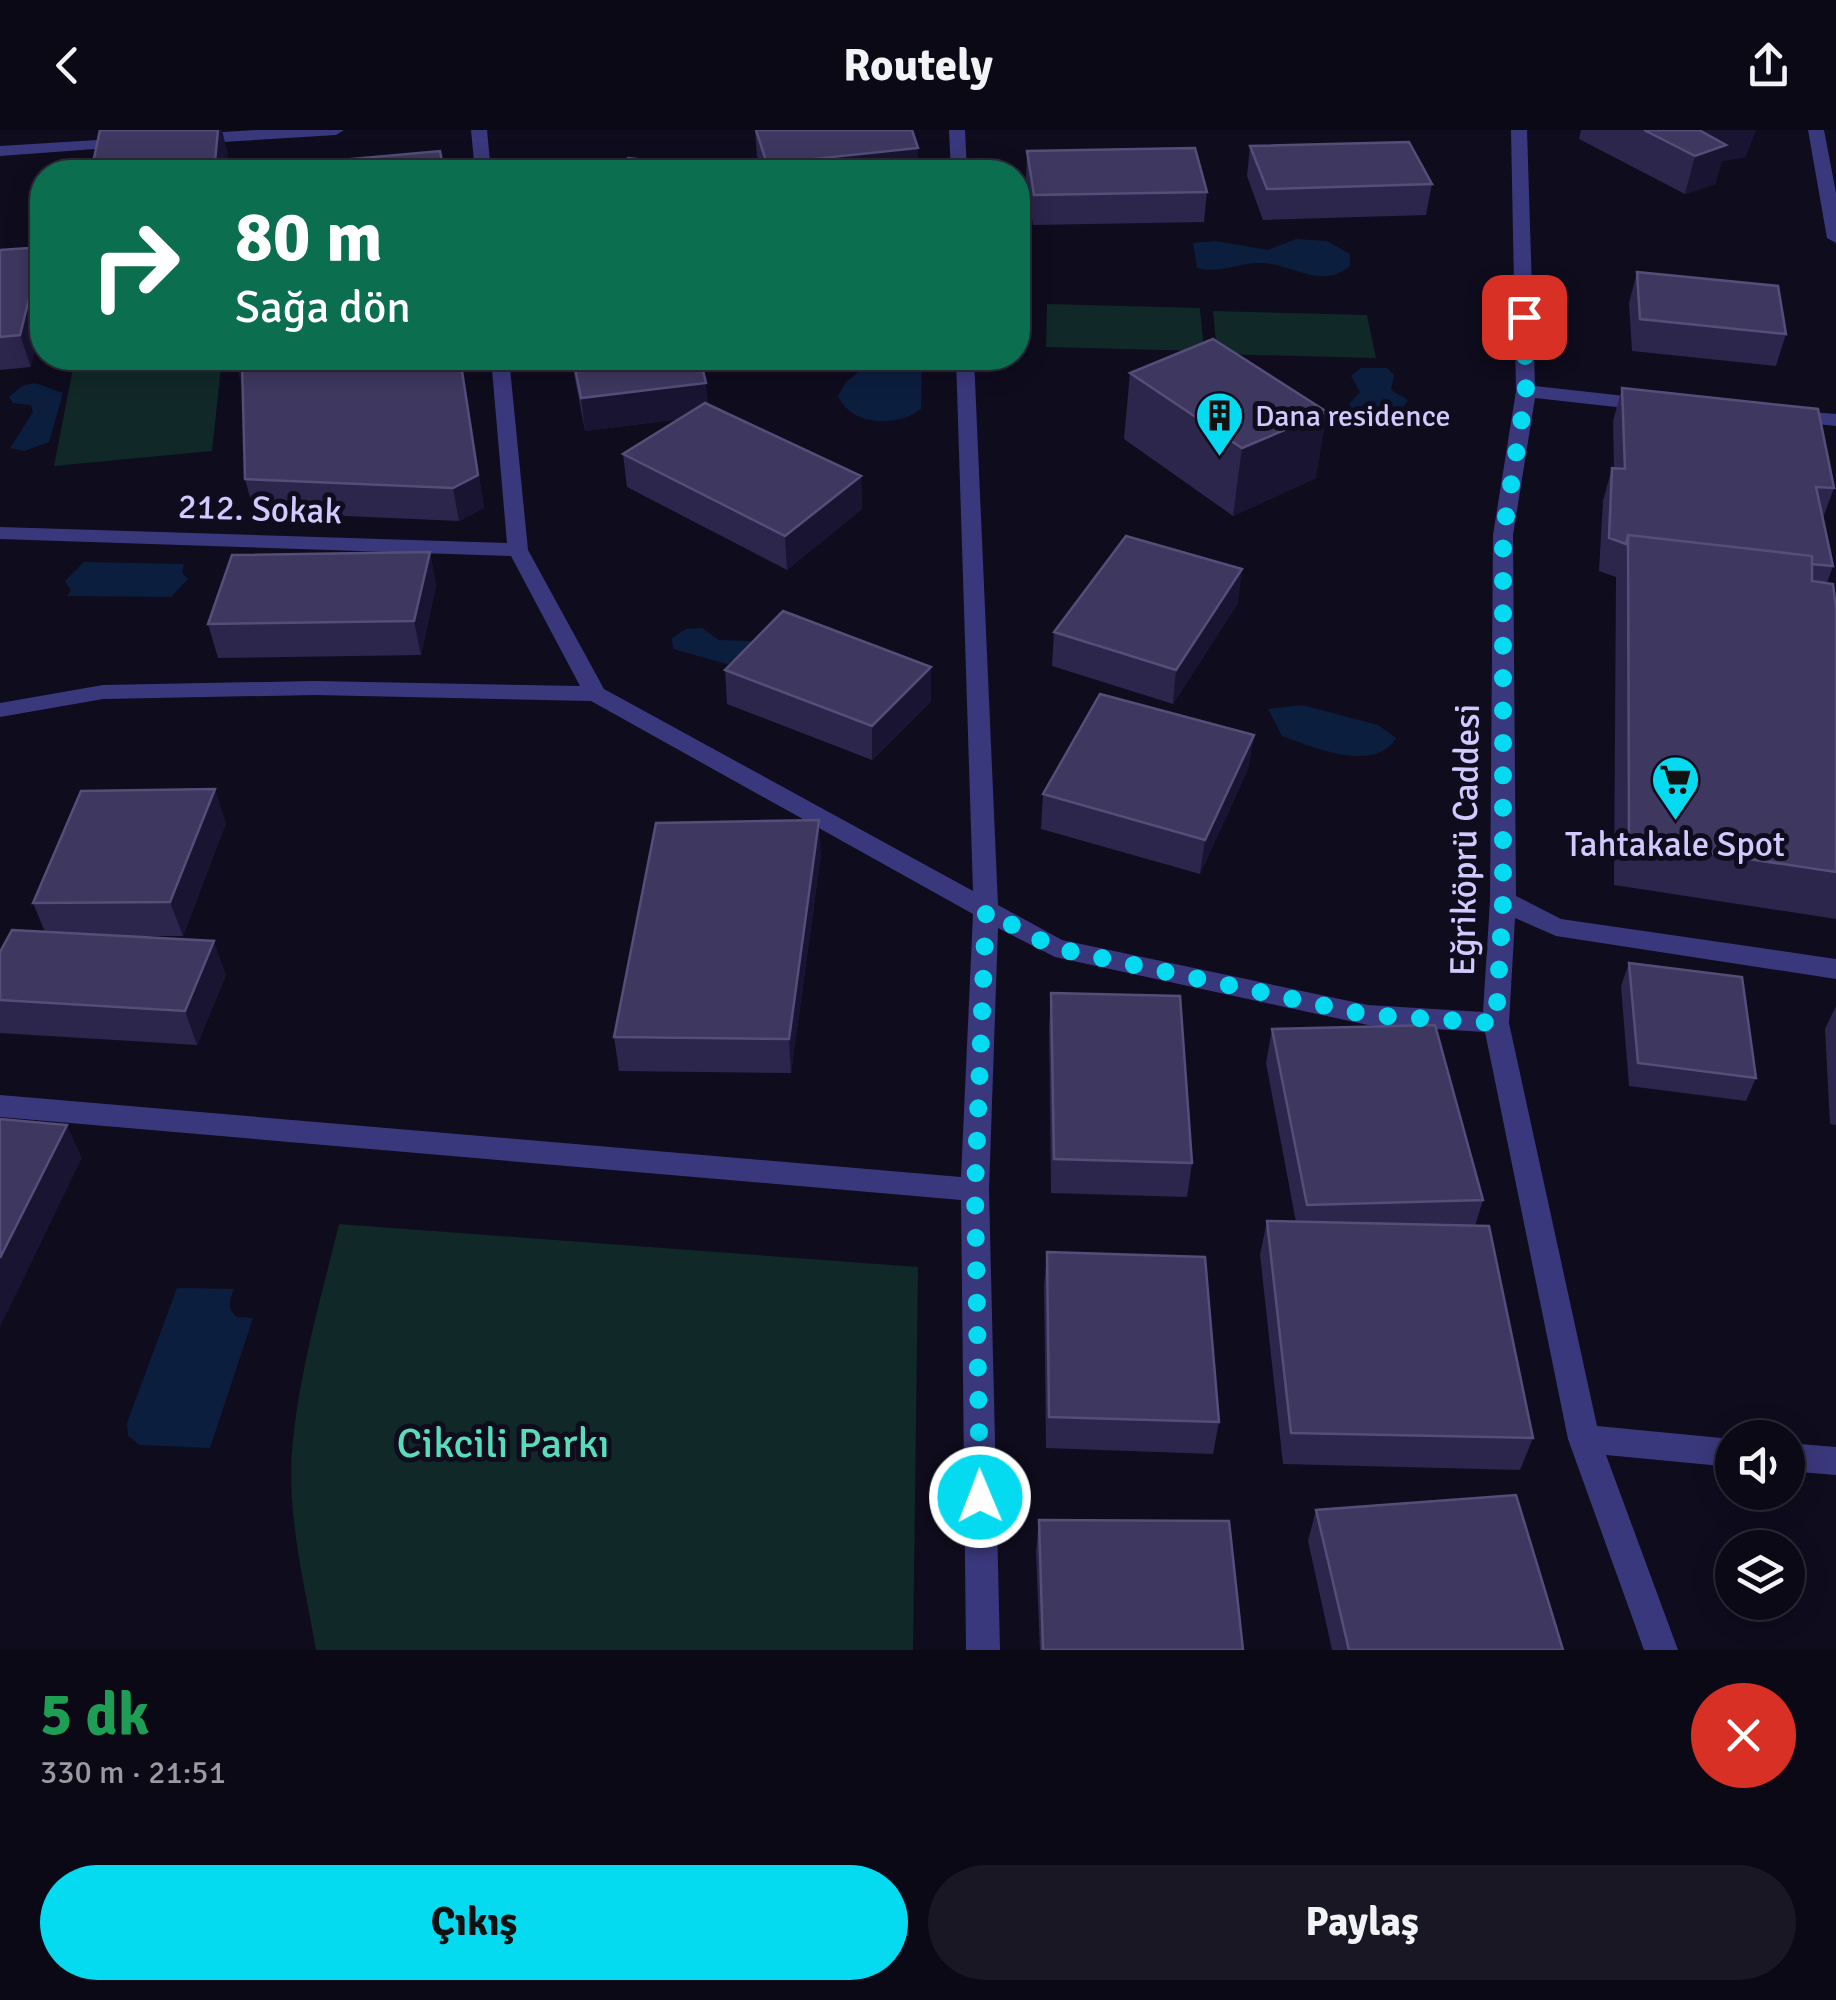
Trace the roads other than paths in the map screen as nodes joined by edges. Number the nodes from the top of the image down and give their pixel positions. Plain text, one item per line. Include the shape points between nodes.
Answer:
1 (7, 130) edge
2 (336, 130) edge
3 (479, 130) edge
4 (958, 130) edge
5 (1520, 130) edge
6 (1816, 130) edge
7 (180, 140) edge
8 (141, 142) edge
9 (2, 151) edge
10 (482, 160) edge
11 (959, 160) edge
12 (1836, 238) edge
13 (501, 370) edge
14 (965, 370) edge
15 (1526, 392) junction
16 (1668, 407) edge
17 (1762, 414) edge
18 (1836, 420) edge
19 (0, 532) edge
20 (518, 550) junction
21 (595, 694) junction
22 (0, 710) edge
23 (1503, 901) junction
24 (986, 911) junction
25 (1836, 969) edge
26 (1496, 1023) junction
27 (0, 1106) edge
28 (975, 1190) junction
29 (1584, 1439) junction
30 (1715, 1451) edge
31 (1805, 1458) edge
32 (1836, 1461) edge
33 (983, 1650) edge
34 (1661, 1650) edge

1 - 9 street
2 - 7 street
3 - 10 street
4 - 11 street
5 - 15 street, Eğriköprü Caddesi
6 - 12 street
8 - 9 street
13 - 20 street
14 - 24 street
15 - 16 street
15 - 23 street, Eğriköprü Caddesi via 1503,535
17 - 18 street
19 - 20 street, 212. Sokak
20 - 21 street
21 - 22 street via 103,692
21 - 24 street
23 - 25 street via 1556,927
23 - 26 street, Eğriköprü Caddesi
24 - 26 street via 1055,948 1368,1015
24 - 28 street
26 - 29 street, Eğriköprü Caddesi
27 - 28 street
28 - 33 street
29 - 30 street
29 - 34 street, Eğriköprü Caddesi
31 - 32 street

